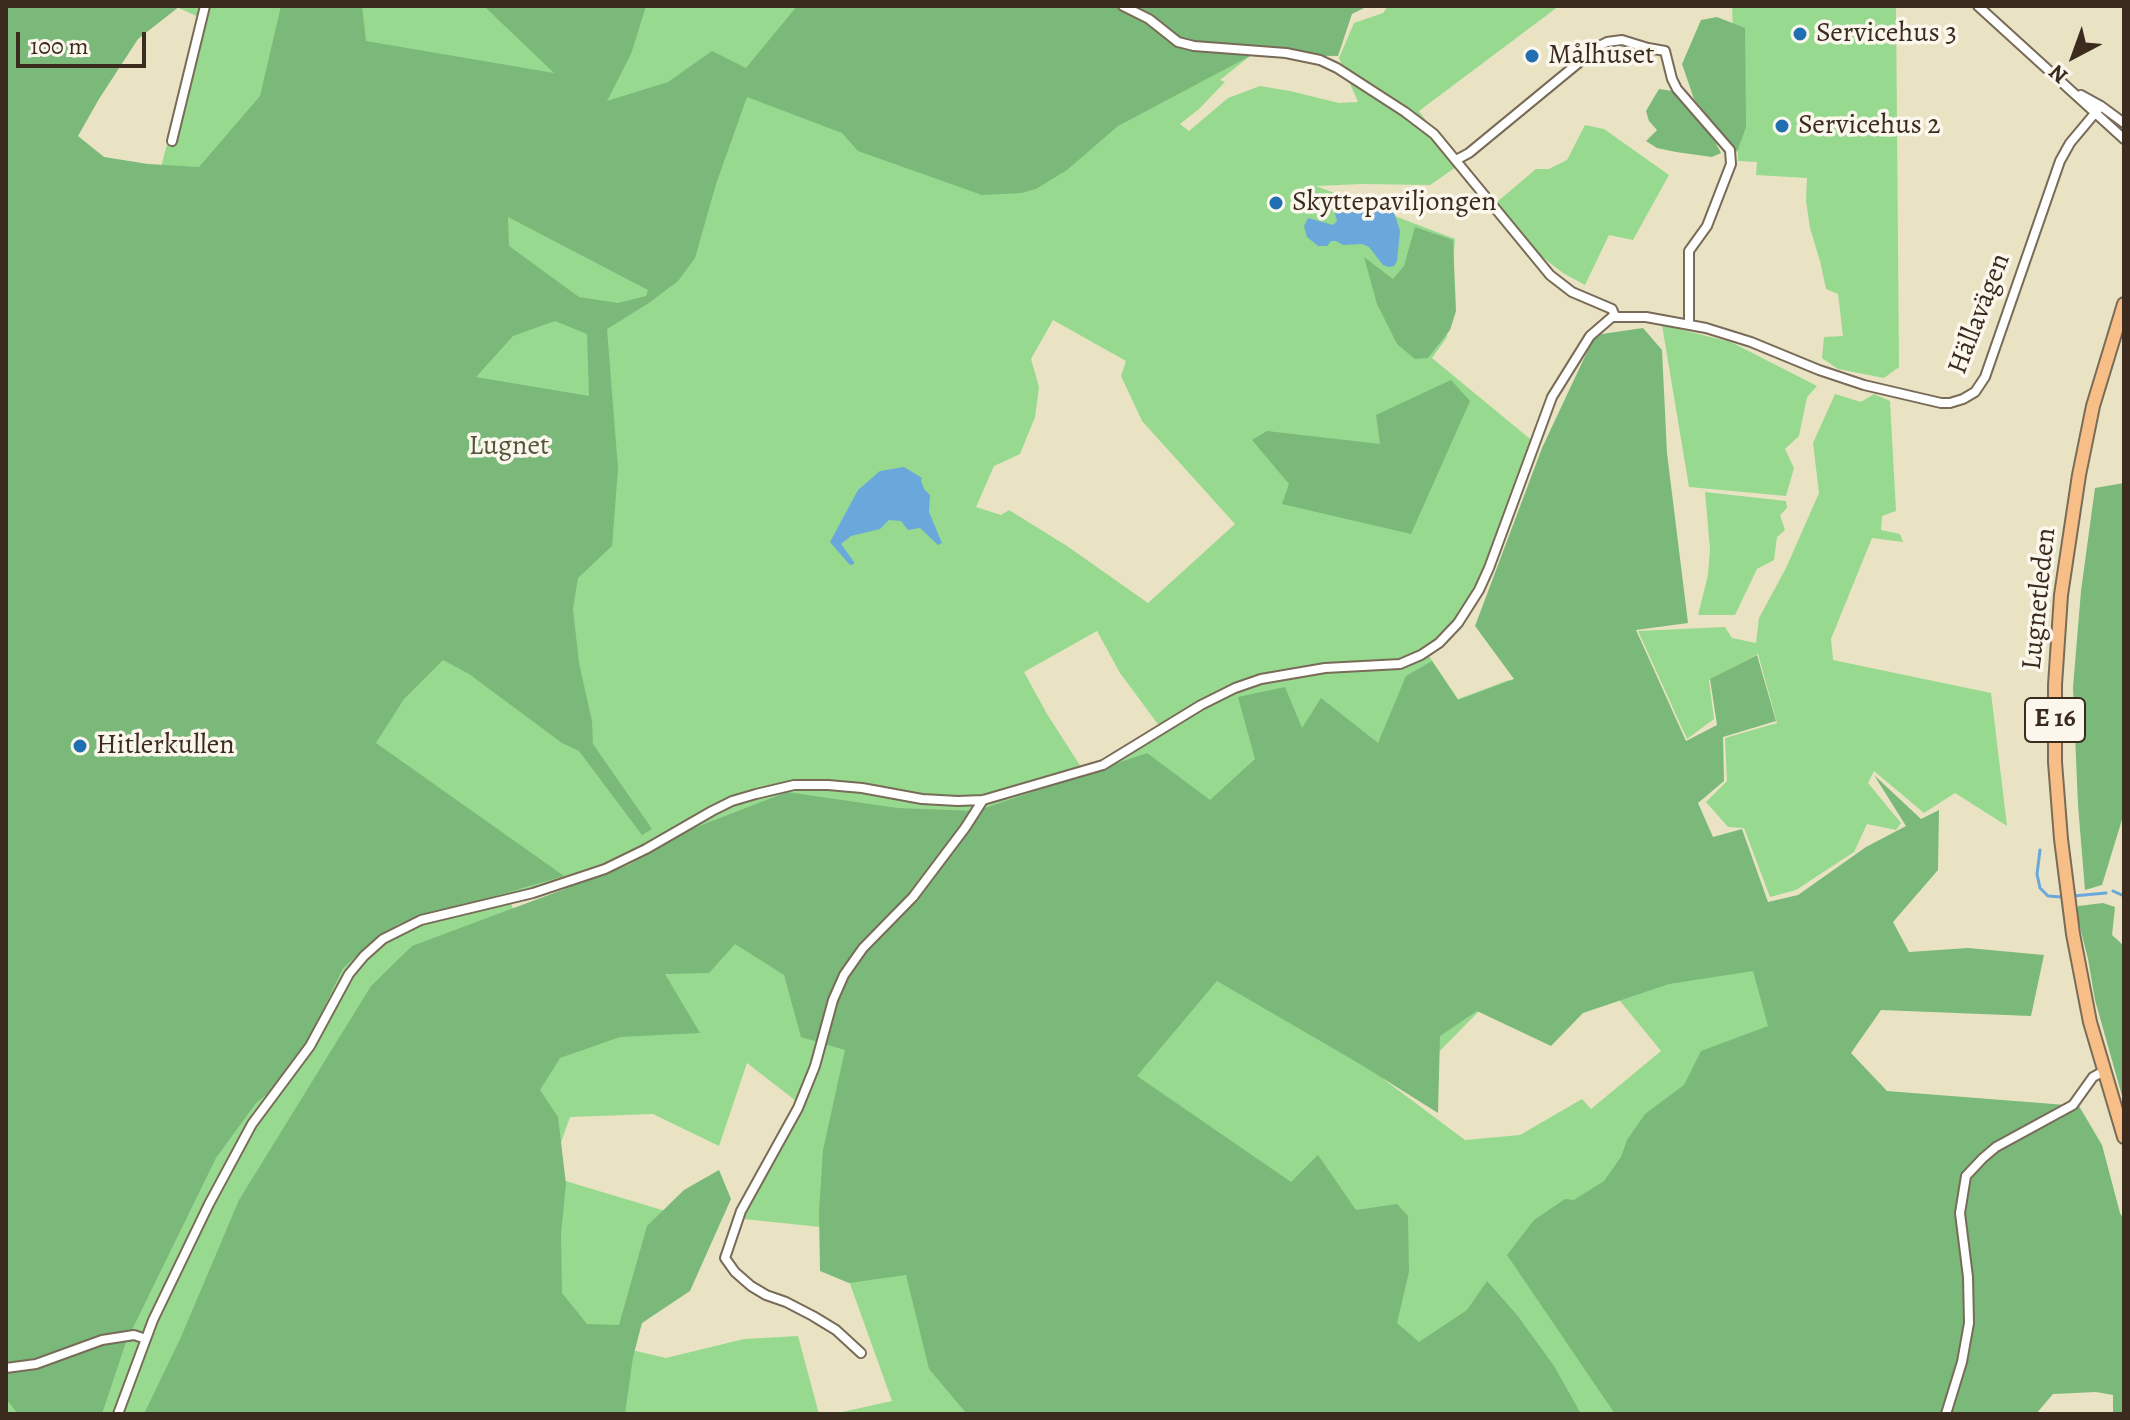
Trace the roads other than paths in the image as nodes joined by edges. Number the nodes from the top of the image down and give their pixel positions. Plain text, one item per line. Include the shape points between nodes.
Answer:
1 (205, 6) edge
2 (1123, 6) edge
3 (1978, 6) edge
4 (2098, 110) junction
5 (2124, 123) edge
6 (2124, 139) edge
7 (172, 141) dead end
8 (1456, 160) junction
9 (2124, 304) edge
10 (1615, 316) junction
11 (1689, 325) junction
12 (983, 800) junction
13 (2104, 1071) junction
14 (2124, 1137) edge
15 (146, 1339) junction
16 (861, 1353) dead end
17 (6, 1368) edge
18 (118, 1414) edge
19 (1946, 1414) edge

1 - 7 street
2 - 8 street via 1178,42 1320,60 1419,122
3 - 4 street
4 - 5 street
4 - 6 street
4 - 11 street, Hällavägen via 2060,161 1985,377 1963,399 1941,403 1864,385 1751,342
8 - 10 street via 1550,275 1572,292 1612,309
8 - 11 street via 1599,46 1622,40 1665,51 1677,89 1730,150 1731,164 1707,226 1689,251
9 - 13 highway, Lugnetleden / E 16 via 2093,406 2075,496 2055,685 2055,762 2073,934
10 - 11 street, Hällavägen
10 - 12 street via 1602,323 1580,351 1552,397 1479,590 1439,643 1400,664 1291,672 1248,683 1103,765
12 - 15 street via 794,785 732,801 605,869 421,920 383,939 349,974 310,1046 252,1124
12 - 16 street via 913,897 844,975 798,1108 741,1211 725,1258 751,1286 836,1330
13 - 14 highway, Lugnetleden / E 16
13 - 19 street via 2093,1077 2073,1105 1996,1147 1966,1176 1960,1213 1969,1323
15 - 17 street via 134,1335 102,1340 36,1364
15 - 18 street

